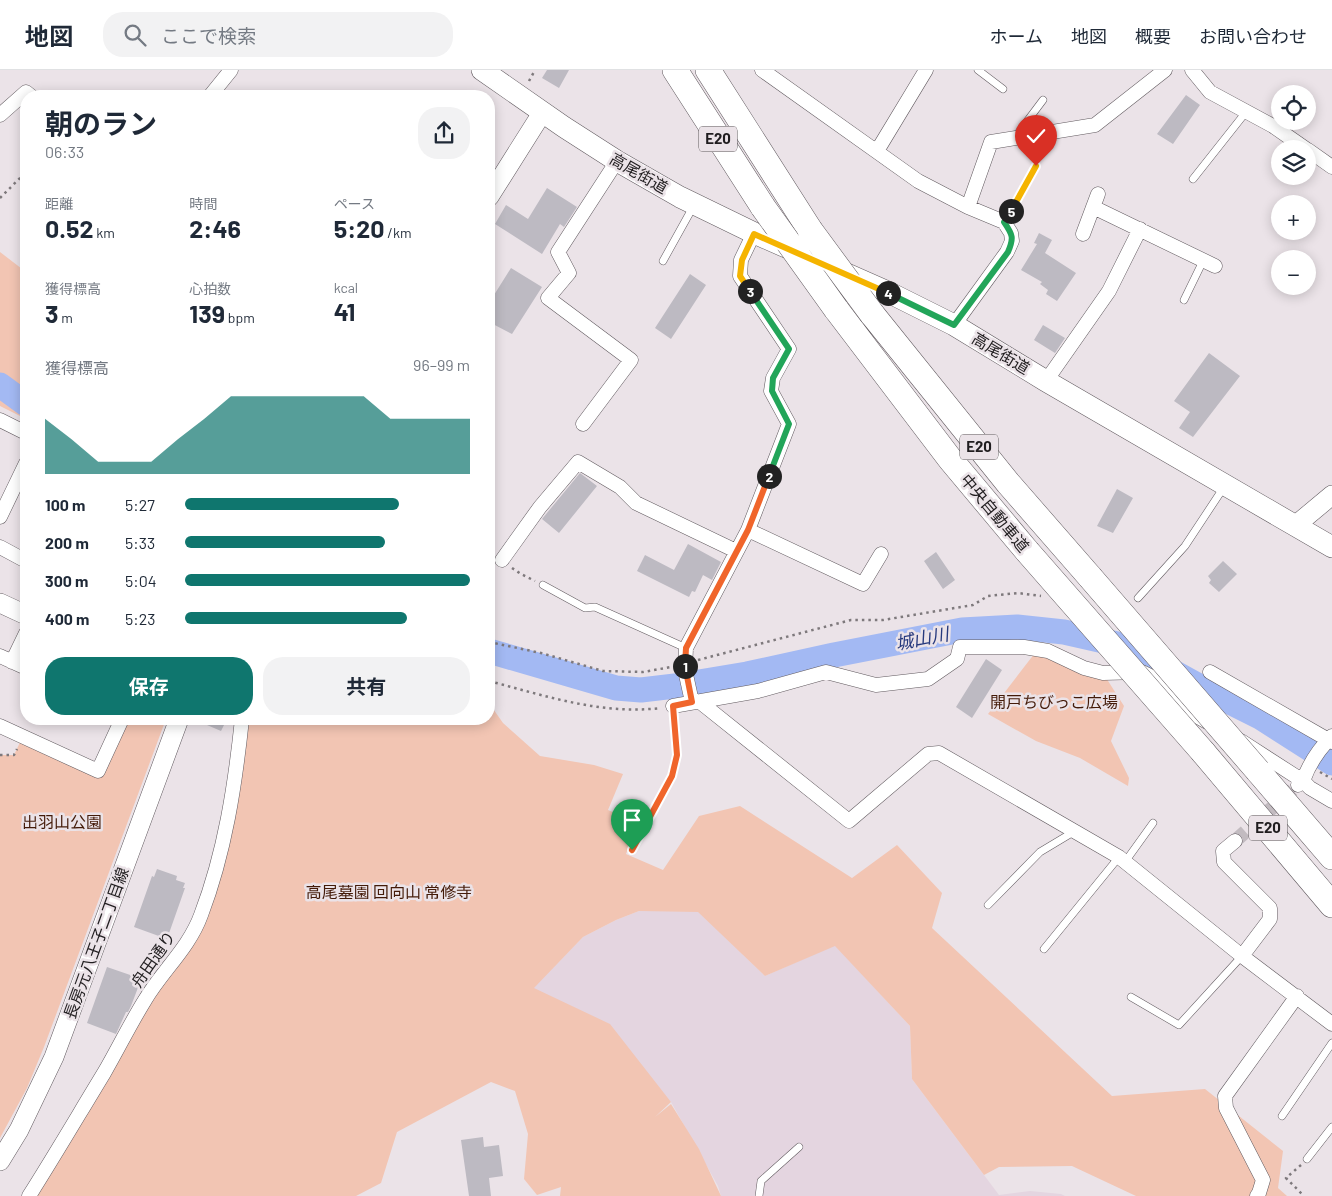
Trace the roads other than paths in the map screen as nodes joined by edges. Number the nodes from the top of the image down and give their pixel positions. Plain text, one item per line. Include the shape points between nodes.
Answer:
1 (231, 70) edge
2 (482, 70) edge
3 (675, 70) edge
4 (708, 70) edge
5 (762, 70) edge
6 (926, 70) edge
7 (978, 70) edge
8 (1165, 70) edge
9 (1192, 70) edge
10 (1003, 89) dead end
11 (215, 90) edge
12 (20, 97) edge
13 (1044, 100) dead end
14 (1246, 112) junction
15 (542, 113) junction
16 (0, 115) edge
17 (1015, 138) junction
18 (1294, 140) edge
19 (877, 151) junction
20 (1316, 155) edge
21 (617, 161) junction
22 (1036, 166) dead end
23 (1332, 167) edge
24 (1194, 179) dead end
25 (495, 187) edge
26 (1098, 194) dead end
27 (694, 204) junction
28 (968, 207) junction
29 (1093, 208) junction
30 (1004, 222) junction
31 (1140, 229) junction
32 (754, 234) junction
33 (1083, 234) dead end
34 (663, 261) dead end
35 (1209, 264) joint
36 (1184, 300) dead end
37 (954, 325) junction
38 (1046, 381) junction
39 (0, 420) edge
40 (583, 424) dead end
41 (20, 430) edge
42 (20, 474) edge
43 (1225, 484) junction
44 (1332, 495) edge
45 (3, 501) edge
46 (0, 517) edge
47 (1296, 525) junction
48 (748, 530) junction
49 (0, 547) edge
50 (1332, 547) edge
51 (736, 551) junction
52 (880, 554) dead end
53 (20, 558) edge
54 (502, 560) road end
55 (543, 585) road end
56 (1138, 598) dead end
57 (0, 603) edge
58 (20, 612) edge
59 (20, 641) edge
60 (686, 648) junction
61 (6, 659) edge
62 (20, 665) edge
63 (1210, 672) dead end
64 (694, 701) junction
65 (673, 706) road end
66 (119, 725) edge
67 (177, 725) edge
68 (241, 725) edge
69 (0, 726) edge
70 (1328, 742) edge
71 (1302, 779) junction
72 (1332, 801) edge
73 (1153, 823) dead end
74 (1076, 831) junction
75 (1235, 841) tunnel mouth
76 (1332, 857) edge
77 (1122, 859) junction
78 (988, 905) dead end
79 (1332, 905) edge
80 (1044, 949) dead end
81 (1242, 956) junction
82 (1297, 996) junction
83 (1131, 997) dead end
84 (1332, 1024) edge
85 (1332, 1043) edge
86 (1282, 1116) dead end
87 (1332, 1127) edge
88 (799, 1146) dead end
89 (1307, 1159) road end
90 (0, 1161) edge
91 (29, 1196) edge
92 (760, 1196) edge
93 (1257, 1196) edge

1 - 11 street
2 - 15 main road, 高尾街道
3 - 79 highway, 中央自動車道 / E20, bridge via 763,207 950,459
4 - 76 highway, 中央自動車道 / E20, bridge via 810,230 872,314 1008,483
5 - 19 street
6 - 19 street
7 - 10 lane
8 - 17 street via 1095,125
9 - 14 street via 1210,92
12 - 16 street
13 - 17 lane
14 - 18 street
14 - 24 lane
15 - 21 main road, 高尾街道
15 - 25 street
17 - 28 street via 991,142
19 - 28 street via 918,181
20 - 23 street
21 - 27 main road, 高尾街道
21 - 40 street via 558,252 569,273 548,298 631,360
22 - 30 lane
26 - 29 street
27 - 32 main road, 高尾街道
27 - 34 lane
28 - 30 street
29 - 31 street
29 - 33 street
30 - 37 street via 1011,233 1008,252
31 - 35 street
31 - 38 street via 1109,291
32 - 37 main road, 高尾街道 via 888,292
32 - 48 street via 742,260 740,276 789,349 773,378 772,391 789,424
35 - 36 lane
37 - 38 main road, 高尾街道
38 - 43 main road, 高尾街道
39 - 41 street
42 - 45 street
43 - 47 main road, 高尾街道
43 - 56 lane via 1185,546
44 - 47 street
45 - 46 street
47 - 50 main road, 高尾街道
48 - 51 street
48 - 52 street via 863,584
49 - 53 street
51 - 54 street via 636,503 620,487 578,462
51 - 60 street
55 - 60 lane via 585,608 595,607
57 - 58 street
59 - 61 street
60 - 64 street via 686,670
61 - 62 street
63 - 70 street
64 - 65 street
64 - 71 street via 758,691 826,672 876,685 928,679 956,659 960,647 1024,647 1048,651 1084,668 1104,673 1142,672 1158,680 1189,712
64 - 74 street via 849,821 928,754 939,753
66 - 69 street via 98,771
67 - 90 street, 長房元八王子二丁目線 via 54,1057 19,1130
68 - 91 street, 舟田通り via 226,834 200,917 182,951 146,999
70 - 71 street
71 - 72 street via 1310,788
73 - 77 lane
74 - 77 street
74 - 78 lane via 1040,852
75 - 81 street via 1224,851 1224,862 1270,908 1270,919
77 - 80 lane
77 - 81 street
81 - 82 street
81 - 83 lane via 1179,1024
82 - 84 street
82 - 93 street via 1225,1096 1226,1108 1263,1180
85 - 86 lane
87 - 89 lane
88 - 92 lane via 761,1181

